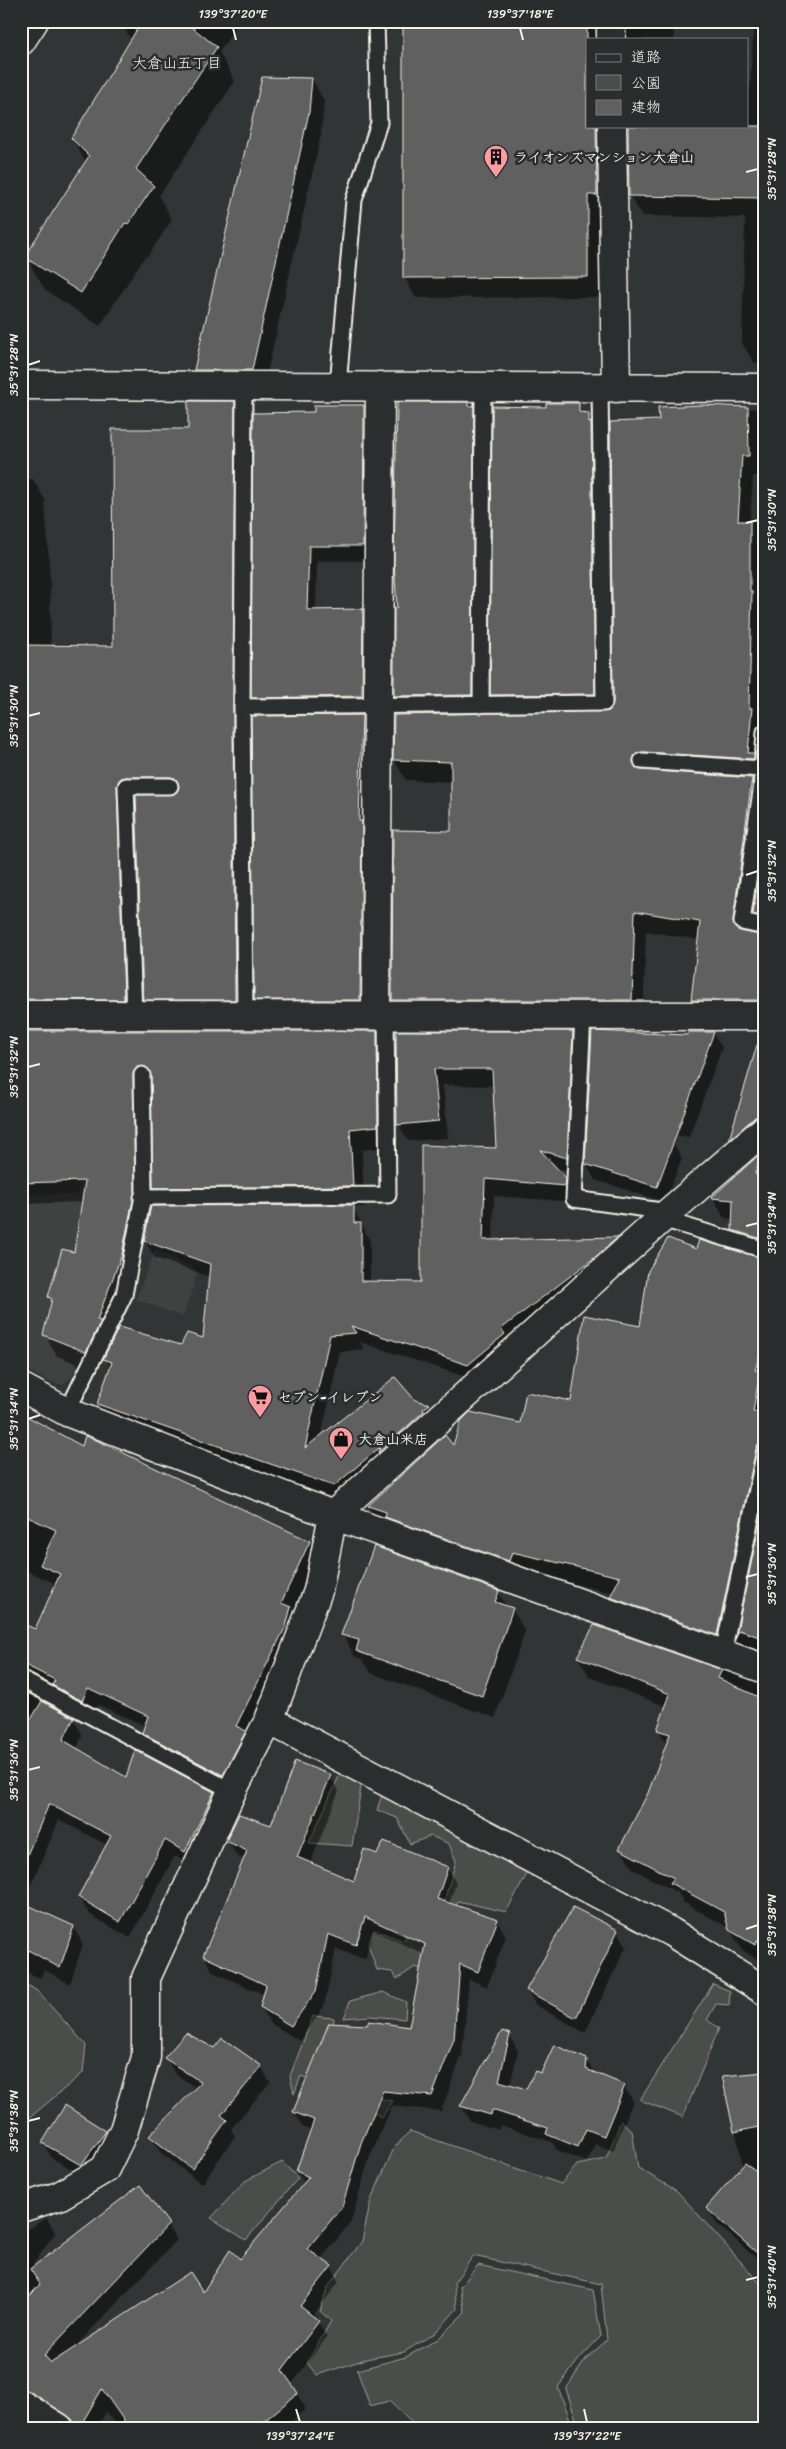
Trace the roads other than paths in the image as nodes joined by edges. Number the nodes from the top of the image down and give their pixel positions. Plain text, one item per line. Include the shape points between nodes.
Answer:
1 (34, 21) edge
2 (376, 21) edge
3 (611, 21) edge
4 (611, 38) edge
5 (21, 41) edge
6 (612, 128) edge
7 (21, 385) edge
8 (244, 386) junction
9 (338, 386) junction
10 (380, 386) junction
11 (483, 386) junction
12 (608, 387) junction
13 (765, 388) edge
14 (481, 704) junction
15 (378, 705) junction
16 (242, 706) junction
17 (765, 732) edge
18 (642, 761) dead end
19 (762, 770) junction
20 (170, 786) dead end
21 (765, 927) edge
22 (21, 1014) edge
23 (134, 1015) junction
24 (245, 1015) junction
25 (381, 1015) junction
26 (583, 1016) junction
27 (765, 1016) edge
28 (142, 1075) dead end
29 (758, 1141) edge
30 (142, 1197) junction
31 (666, 1215) junction
32 (765, 1250) edge
33 (21, 1387) edge
34 (67, 1412) junction
35 (765, 1451) edge
36 (333, 1515) junction
37 (723, 1653) junction
38 (765, 1669) edge
39 (21, 1679) edge
40 (269, 1720) junction
41 (232, 1791) junction
42 (765, 1991) edge
43 (21, 2208) edge
44 (21, 2404) edge
45 (59, 2428) edge

1 - 5 street
2 - 9 lane via 379,123 354,200
3 - 4 street
6 - 12 street
7 - 8 street
8 - 9 street
8 - 16 lane
9 - 10 street
10 - 11 street
10 - 15 street
11 - 12 street
11 - 14 lane
12 - 13 street
12 - 14 lane via 604,703
14 - 15 lane
15 - 16 lane
15 - 25 street
16 - 24 lane
17 - 19 lane
18 - 19 lane
19 - 21 lane via 742,922
20 - 23 lane via 126,786
22 - 23 street
23 - 24 street
24 - 25 street
25 - 26 street
25 - 30 lane via 388,1195
26 - 27 street
26 - 31 lane via 574,1199
28 - 30 lane
29 - 31 street
30 - 34 lane via 124,1295
31 - 32 lane
31 - 36 street
33 - 34 street
34 - 36 street
35 - 37 lane
36 - 37 street
36 - 40 street via 318,1591
37 - 38 street
39 - 41 lane
40 - 41 street
40 - 42 street via 671,1932
41 - 43 street via 146,1978 146,2057 124,2130 105,2169 59,2196
44 - 45 street

